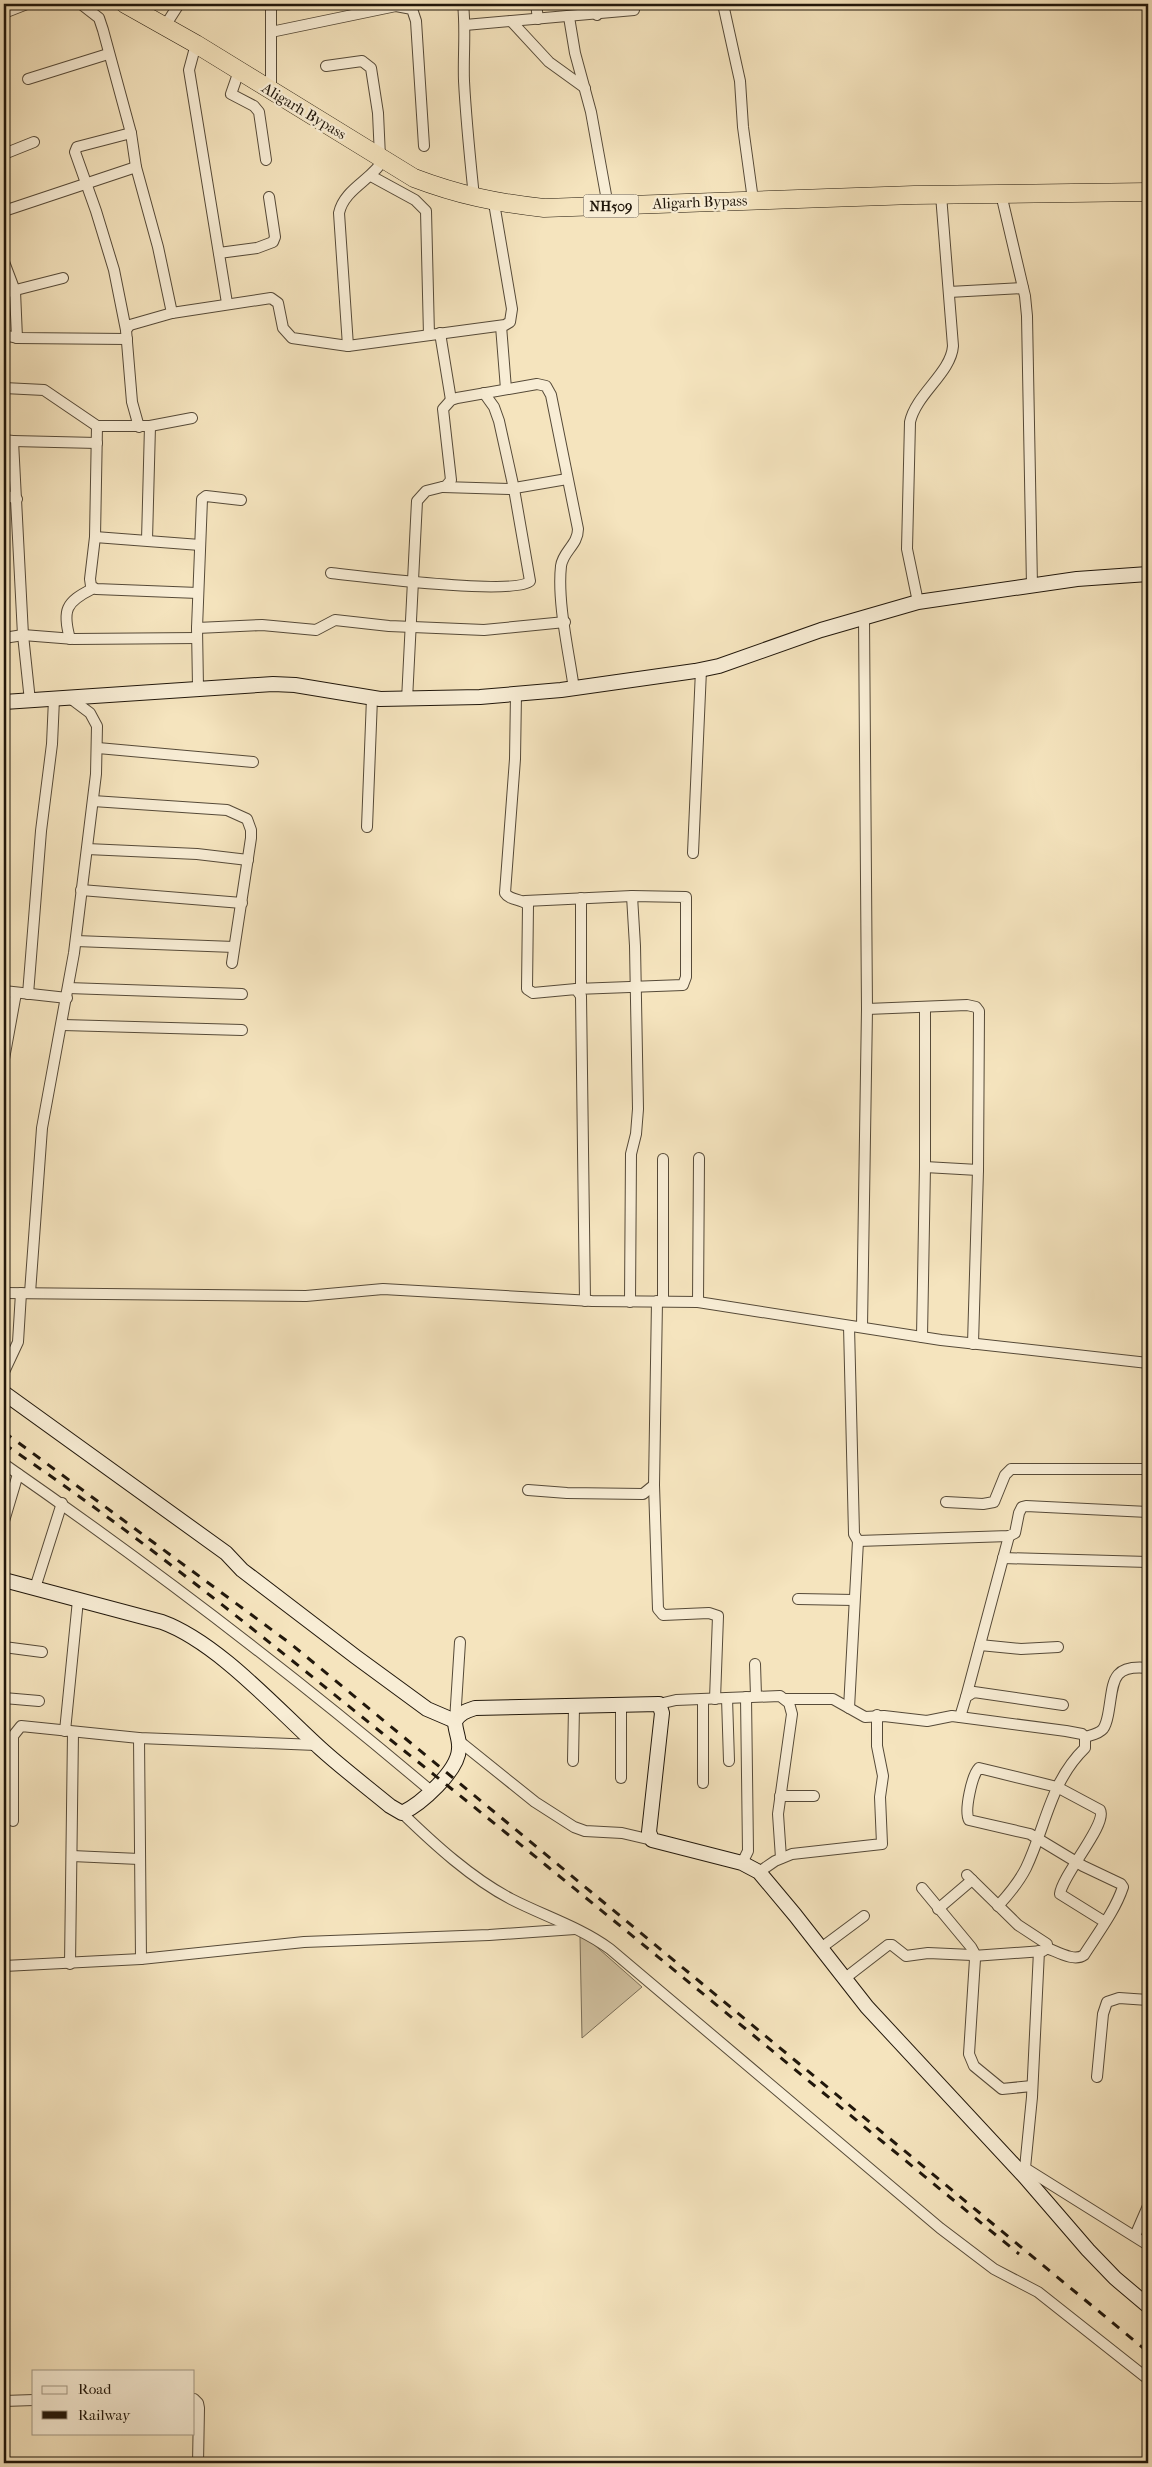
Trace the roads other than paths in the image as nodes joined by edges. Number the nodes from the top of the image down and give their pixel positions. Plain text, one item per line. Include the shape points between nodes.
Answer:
1 (27, 4) edge
2 (81, 4) edge
3 (125, 4) edge
4 (179, 4) edge
5 (271, 4) edge
6 (463, 4) edge
7 (536, 4) edge
8 (595, 4) edge
9 (632, 4) edge
10 (723, 4) edge
11 (4, 13) edge
12 (596, 15) junction
13 (569, 17) junction
14 (538, 19) junction
15 (511, 21) junction
16 (465, 24) junction
17 (165, 26) junction
18 (271, 32) junction
19 (196, 44) junction
20 (108, 54) junction
21 (326, 66) dead end
22 (237, 76) junction
23 (28, 79) dead end
24 (585, 88) junction
25 (271, 92) junction
26 (131, 133) junction
27 (34, 142) dead end
28 (424, 146) dead end
29 (4, 154) edge
30 (266, 160) dead end
31 (378, 166) junction
32 (136, 167) junction
33 (85, 184) junction
34 (1148, 192) edge
35 (1002, 194) junction
36 (269, 197) dead end
37 (474, 197) junction
38 (753, 200) junction
39 (494, 203) junction
40 (942, 204) junction
41 (608, 206) junction
42 (4, 211) edge
43 (219, 253) junction
44 (4, 262) edge
45 (63, 278) dead end
46 (1023, 288) junction
47 (15, 291) junction
48 (949, 292) junction
49 (4, 294) edge
50 (227, 304) junction
51 (172, 313) junction
52 (500, 326) junction
53 (126, 334) junction
54 (435, 334) junction
55 (4, 335) edge
56 (17, 338) junction
57 (348, 346) junction
58 (4, 388) edge
59 (506, 389) junction
60 (484, 393) junction
61 (451, 400) junction
62 (192, 418) dead end
63 (98, 426) junction
64 (145, 426) junction
65 (8, 440) edge
66 (97, 443) junction
67 (567, 479) junction
68 (443, 487) junction
69 (514, 489) junction
70 (4, 495) edge
71 (17, 499) junction
72 (241, 500) dead end
73 (95, 537) junction
74 (147, 540) junction
75 (200, 545) junction
76 (331, 573) dead end
77 (1148, 574) edge
78 (413, 581) junction
79 (1032, 586) junction
80 (92, 589) junction
81 (198, 593) junction
82 (918, 602) junction
83 (864, 618) junction
84 (565, 622) junction
85 (412, 627) junction
86 (197, 633) junction
87 (23, 635) junction
88 (4, 638) edge
89 (70, 639) junction
90 (701, 670) junction
91 (198, 687) junction
92 (574, 689) junction
93 (516, 694) junction
94 (70, 698) junction
95 (372, 698) junction
96 (54, 699) junction
97 (407, 700) junction
98 (30, 701) junction
99 (5, 703) edge
100 (98, 748) junction
101 (253, 762) dead end
102 (94, 802) junction
103 (367, 827) dead end
104 (87, 849) junction
105 (693, 853) dead end
106 (248, 860) junction
107 (81, 890) junction
108 (632, 896) junction
109 (581, 898) junction
110 (524, 901) junction
111 (242, 903) junction
112 (76, 941) junction
113 (234, 947) junction
114 (232, 963) dead end
115 (636, 987) junction
116 (68, 988) junction
117 (579, 989) junction
118 (4, 991) edge
119 (16, 993) junction
120 (28, 994) junction
121 (242, 994) dead end
122 (66, 998) junction
123 (924, 1007) junction
124 (867, 1009) junction
125 (63, 1025) junction
126 (242, 1030) dead end
127 (4, 1059) edge
128 (699, 1158) dead end
129 (663, 1159) dead end
130 (925, 1167) junction
131 (978, 1170) junction
132 (4, 1293) edge
133 (26, 1293) junction
134 (585, 1301) junction
135 (660, 1301) junction
136 (630, 1302) junction
137 (698, 1302) junction
138 (849, 1326) junction
139 (862, 1327) junction
140 (922, 1337) junction
141 (973, 1344) junction
142 (1148, 1363) edge
143 (4, 1372) edge
144 (4, 1394) edge
145 (4, 1464) edge
146 (1148, 1469) edge
147 (18, 1474) junction
148 (654, 1485) junction
149 (528, 1490) dead end
150 (6, 1502) edge
151 (946, 1502) dead end
152 (62, 1504) junction
153 (1148, 1512) edge
154 (4, 1521) edge
155 (1009, 1536) junction
156 (858, 1541) junction
157 (1003, 1558) junction
158 (1148, 1562) edge
159 (4, 1580) edge
160 (36, 1588) junction
161 (798, 1598) dead end
162 (78, 1600) junction
163 (854, 1600) junction
164 (460, 1642) dead end
165 (980, 1644) junction
166 (4, 1647) edge
167 (1058, 1647) dead end
168 (42, 1652) dead end
169 (755, 1664) dead end
170 (1148, 1668) edge
171 (751, 1696) junction
172 (966, 1697) junction
173 (4, 1698) edge
174 (727, 1698) junction
175 (703, 1699) junction
176 (715, 1699) junction
177 (786, 1699) junction
178 (39, 1702) dead end
179 (621, 1704) junction
180 (659, 1704) junction
181 (1063, 1704) dead end
182 (574, 1707) junction
183 (849, 1708) junction
184 (877, 1716) junction
185 (960, 1717) junction
186 (455, 1722) junction
187 (69, 1731) junction
188 (1085, 1737) junction
189 (139, 1738) junction
190 (459, 1741) junction
191 (316, 1744) junction
192 (573, 1761) dead end
193 (729, 1761) dead end
194 (621, 1778) dead end
195 (703, 1783) dead end
196 (1056, 1787) junction
197 (431, 1790) junction
198 (780, 1796) junction
199 (814, 1796) dead end
200 (402, 1813) junction
201 (12, 1820) dead end
202 (1037, 1838) junction
203 (652, 1840) junction
204 (72, 1856) junction
205 (781, 1858) junction
206 (139, 1859) junction
207 (742, 1862) junction
208 (1076, 1862) junction
209 (759, 1872) junction
210 (922, 1888) dead end
211 (998, 1906) junction
212 (938, 1909) junction
213 (864, 1916) dead end
214 (1105, 1922) junction
215 (579, 1929) junction
216 (821, 1948) junction
217 (1043, 1950) junction
218 (975, 1956) junction
219 (142, 1959) junction
220 (70, 1964) junction
221 (4, 1966) edge
222 (844, 1979) junction
223 (1148, 2000) edge
224 (1097, 2077) dead end
225 (1032, 2086) junction
226 (1025, 2172) junction
227 (1148, 2206) edge
228 (1135, 2236) junction
229 (1148, 2246) edge
230 (1148, 2306) edge
231 (1148, 2380) edge
232 (32, 2400) edge
233 (195, 2400) edge
234 (4, 2401) edge
235 (198, 2463) edge

1 - 11 street
2 - 20 street via 99,18
3 - 17 highway, Aligarh Bypass / NH509
4 - 17 street
5 - 18 street
6 - 16 street
7 - 14 street
8 - 12 street
9 - 12 street via 634,10
10 - 38 street via 739,75
12 - 13 street
13 - 14 street
13 - 24 street
14 - 15 street
15 - 16 street
15 - 24 street via 549,62
16 - 37 street via 466,120
17 - 19 highway, Aligarh Bypass / NH509
18 - 25 street
18 - 28 street via 396,6 412,9 416,21
19 - 22 highway, Aligarh Bypass / NH509
19 - 43 street via 189,70
20 - 23 street
20 - 26 street
21 - 31 street via 362,61 371,68 378,113
22 - 25 highway, Aligarh Bypass / NH509
22 - 30 street via 231,91 233,96 259,112
24 - 41 street
25 - 31 highway, Aligarh Bypass / NH509
26 - 32 street
26 - 33 street via 77,147 75,152
27 - 29 street
31 - 37 highway, Aligarh Bypass / NH509
31 - 54 street via 426,211
31 - 57 street via 341,203 339,213
32 - 33 street
32 - 51 street
33 - 42 street
33 - 53 street via 114,270
34 - 35 highway, Aligarh Bypass / NH509
35 - 40 highway, Aligarh Bypass / NH509
35 - 46 street
36 - 43 street via 273,242 257,248
37 - 39 highway, Aligarh Bypass / NH509
38 - 40 highway, Aligarh Bypass / NH509
38 - 41 highway, Aligarh Bypass / NH509
39 - 41 highway, Aligarh Bypass / NH509 via 544,208
39 - 52 street via 512,309 510,322
40 - 48 street
43 - 50 street
44 - 47 street
45 - 47 street
46 - 48 street
46 - 79 street via 1027,316
47 - 49 street
47 - 56 street
48 - 82 street via 952,351 910,422 907,549
50 - 51 street
50 - 57 street via 275,300 283,328 292,338
51 - 53 street via 130,325
52 - 54 street
52 - 59 street
53 - 56 street
53 - 64 street via 132,402
54 - 57 street
54 - 61 street
55 - 56 street
58 - 63 street via 44,390
59 - 60 street
59 - 67 street via 538,384 546,386 551,395
60 - 61 street
60 - 69 street via 500,421
61 - 68 street via 442,414 451,480
62 - 64 street
63 - 64 street
63 - 66 street
64 - 74 street
65 - 66 street
65 - 71 street
66 - 73 street
67 - 69 street
67 - 84 street via 578,535 562,559
68 - 69 street
68 - 78 street via 426,491 417,501
69 - 78 street via 530,577 527,584 493,587
70 - 71 street
71 - 87 street
72 - 75 street via 203,496
73 - 74 street
73 - 80 street via 90,579
74 - 75 street
75 - 81 street
76 - 78 street
77 - 79 street
78 - 85 street
79 - 82 street
80 - 81 street
80 - 89 street via 67,608 65,618
81 - 86 street
82 - 83 street
83 - 90 street
83 - 124 street
84 - 85 street via 496,630
84 - 92 street
85 - 86 street via 335,620 316,630 262,625
85 - 97 street
86 - 89 street
86 - 91 street
87 - 88 street
87 - 89 street
87 - 98 street
90 - 92 street
90 - 105 street
91 - 94 street
91 - 95 street via 295,685
92 - 93 street
93 - 97 street
93 - 110 street via 515,759 504,888 509,898
94 - 96 street
94 - 100 street via 94,719
95 - 97 street
95 - 103 street
96 - 98 street
96 - 120 street
98 - 99 street
100 - 101 street
100 - 102 street
102 - 104 street
102 - 106 street via 234,812 249,824
104 - 106 street via 197,854
104 - 107 street
106 - 111 street
107 - 111 street
107 - 112 street
108 - 109 street
108 - 115 street
108 - 115 street via 684,895 687,901 686,981 679,986
109 - 110 street
109 - 117 street
110 - 117 street via 528,908 527,989 533,993
111 - 113 street
112 - 113 street
112 - 116 street
113 - 114 street
115 - 117 street
115 - 136 street via 638,1116 631,1154
116 - 121 street
116 - 122 street
117 - 134 street
118 - 119 street
119 - 120 street
119 - 127 street
120 - 122 street
122 - 125 street
123 - 124 street
123 - 130 street
123 - 131 street via 967,1005 979,1011
124 - 139 street
125 - 126 street
125 - 133 street via 42,1128
128 - 137 street
129 - 135 street
130 - 131 street
130 - 140 street
131 - 141 street
132 - 133 street
133 - 134 street via 306,1296 383,1289
133 - 143 street via 18,1342
134 - 136 street
135 - 136 street
135 - 137 street
135 - 148 street
137 - 138 street
138 - 139 street
138 - 156 street via 854,1534
139 - 140 street
140 - 141 street
141 - 142 street
144 - 186 street via 226,1553 242,1570 427,1709
145 - 147 street
146 - 151 street via 1011,1469 1005,1475 994,1502
147 - 150 street
147 - 152 street
148 - 149 street via 643,1494 567,1494
148 - 176 street via 658,1609 668,1616 710,1612 718,1616
150 - 154 street
152 - 160 street
152 - 197 street via 282,1668
153 - 155 street via 1026,1506 1019,1513 1015,1533
155 - 156 street
155 - 157 street
156 - 163 street
157 - 158 street
157 - 165 street
159 - 160 street
160 - 162 street
161 - 163 street
162 - 187 street
162 - 191 street via 162,1622 186,1633 225,1662
163 - 183 street
164 - 186 street
165 - 167 street via 1018,1648
165 - 172 street
166 - 168 street
169 - 171 street
170 - 188 street via 1133,1666 1122,1670 1115,1680 1105,1727 1097,1734
171 - 174 street
171 - 177 street
171 - 207 street via 748,1851
172 - 181 street via 974,1692
172 - 185 street
173 - 178 street
174 - 176 street
174 - 193 street
175 - 176 street
175 - 180 street via 672,1700
175 - 195 street
177 - 183 street via 833,1699
177 - 198 street via 792,1714
179 - 180 street
179 - 182 street
179 - 194 street
180 - 203 street via 662,1713 649,1832
182 - 186 street via 475,1708 459,1716
182 - 192 street
183 - 184 street via 861,1716
184 - 185 street via 927,1721
184 - 205 street via 877,1746 883,1776 880,1797 882,1844
185 - 188 street via 1066,1731
186 - 190 street
187 - 189 street
187 - 201 street via 25,1726 15,1731 12,1743
187 - 204 street
188 - 196 street via 1085,1748
189 - 191 street
189 - 206 street
190 - 197 street via 455,1762
190 - 203 street via 528,1797 574,1827
191 - 200 street
196 - 202 street
196 - 202 street via 983,1768 975,1772 967,1810 969,1820
196 - 208 street via 1102,1812
197 - 200 street
198 - 199 street
198 - 205 street
200 - 215 street via 438,1846 491,1886 517,1902
202 - 208 street
202 - 211 street via 1025,1869
203 - 207 street
204 - 206 street
204 - 220 street
205 - 209 street
206 - 219 street
207 - 209 street
208 - 214 street via 1060,1894
208 - 214 street via 1122,1885
209 - 216 street
210 - 212 street
211 - 212 street via 969,1877
211 - 217 street via 1018,1925 1045,1943
212 - 218 street
213 - 216 street
214 - 217 street via 1082,1957
215 - 219 street via 489,1936 304,1942
215 - 231 street via 646,1978 940,2228 994,2269 1038,2292
216 - 222 street
217 - 218 street
217 - 225 street
218 - 222 street via 928,1953 906,1956 888,1945
218 - 225 street via 971,2063 1002,2089
219 - 220 street
220 - 221 street
222 - 226 street via 897,2040
223 - 224 street via 1119,1998 1107,2002
225 - 226 street
226 - 228 street
226 - 230 street via 1105,2269
227 - 228 street
228 - 229 street
232 - 234 street
233 - 235 street via 199,2408

